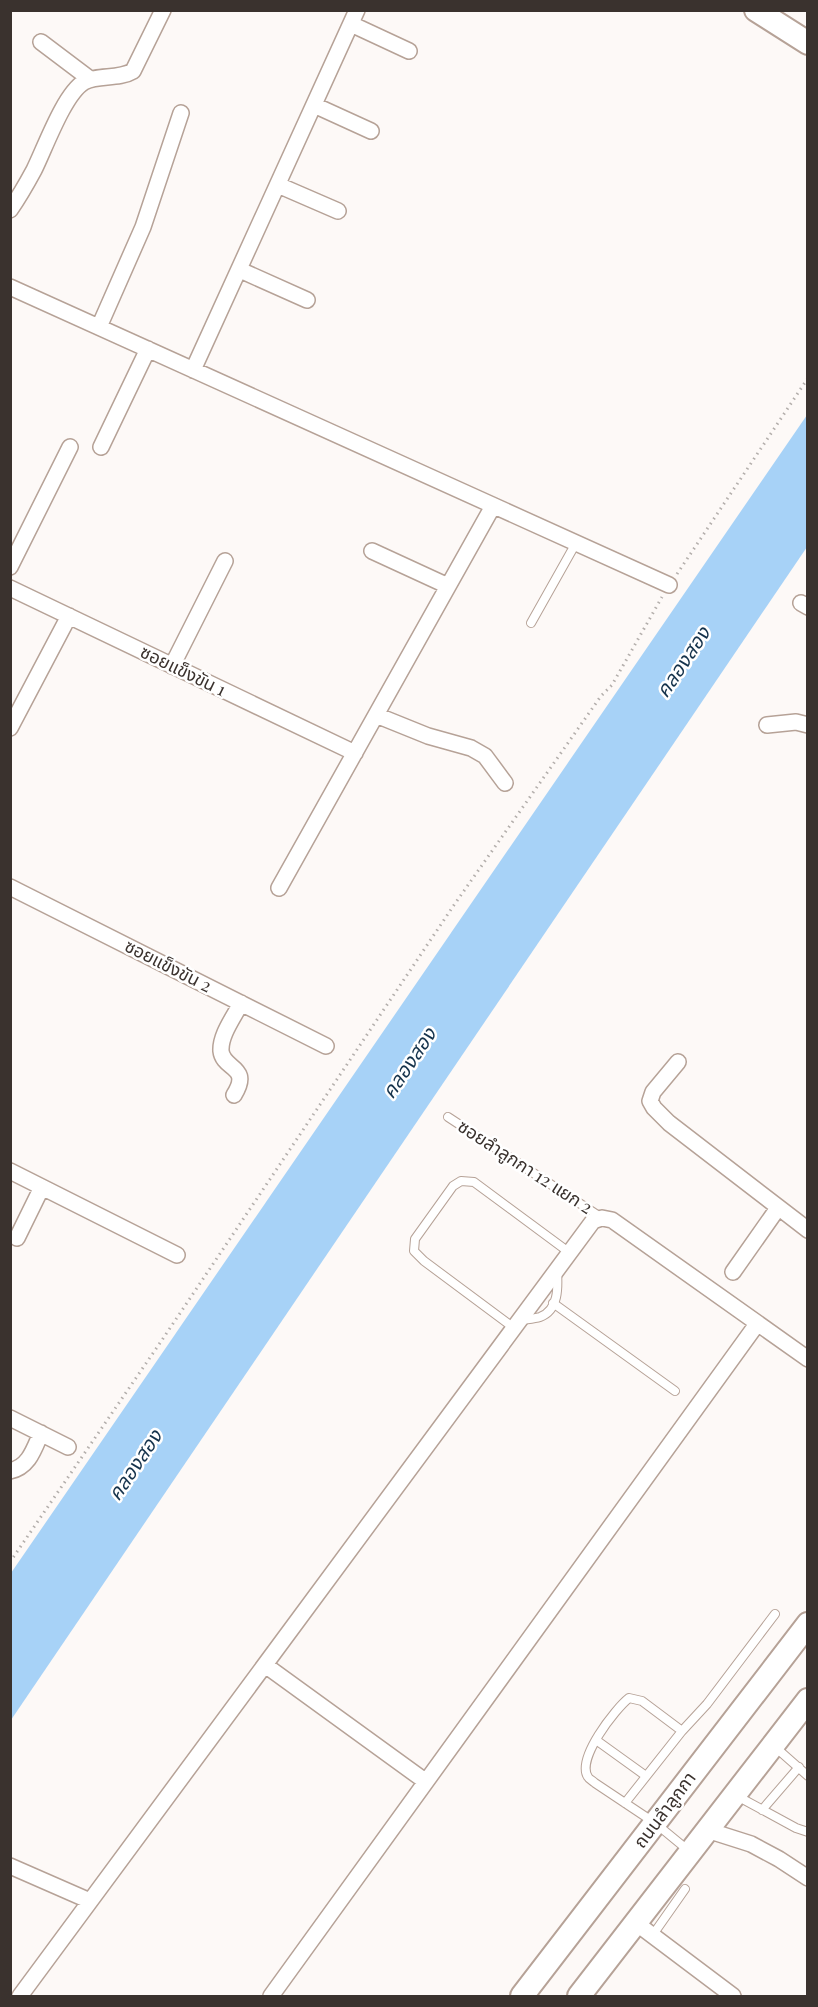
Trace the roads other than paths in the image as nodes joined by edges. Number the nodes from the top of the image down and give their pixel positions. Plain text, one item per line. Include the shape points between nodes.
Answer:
1 (163, 10) edge
2 (756, 10) edge
3 (354, 17) edge
4 (41, 42) dead end
5 (807, 43) edge
6 (409, 51) dead end
7 (90, 79) junction
8 (314, 105) junction
9 (181, 113) dead end
10 (371, 131) dead end
11 (278, 185) junction
12 (10, 210) edge
13 (338, 211) dead end
14 (240, 270) junction
15 (10, 287) edge
16 (307, 300) dead end
17 (99, 327) junction
18 (148, 350) junction
19 (192, 370) junction
20 (70, 447) dead end
21 (100, 447) dead end
22 (493, 506) junction
23 (576, 543) junction
24 (372, 551) dead end
25 (225, 561) dead end
26 (10, 567) edge
27 (669, 585) road end
28 (448, 586) junction
29 (10, 588) edge
30 (69, 616) junction
31 (531, 623) dead end
32 (172, 666) junction
33 (376, 715) junction
34 (767, 725) dead end
35 (807, 725) edge
36 (10, 728) edge
37 (355, 753) junction
38 (505, 783) dead end
39 (10, 887) edge
40 (279, 888) dead end
41 (241, 1003) junction
42 (326, 1046) dead end
43 (678, 1062) dead end
44 (234, 1095) dead end
45 (448, 1117) dead end
46 (10, 1171) edge
47 (42, 1187) junction
48 (778, 1208) junction
49 (602, 1218) junction
50 (807, 1230) edge
51 (17, 1238) dead end
52 (570, 1253) junction
53 (177, 1255) dead end
54 (557, 1270) junction
55 (734, 1272) dead end
56 (553, 1304) junction
57 (517, 1324) junction
58 (757, 1324) junction
59 (807, 1359) edge
60 (675, 1391) dead end
61 (10, 1418) edge
62 (41, 1433) junction
63 (68, 1447) dead end
64 (10, 1471) edge
65 (775, 1614) dead end
66 (807, 1624) edge
67 (265, 1665) junction
68 (807, 1700) edge
69 (682, 1731) junction
70 (596, 1740) junction
71 (773, 1745) junction
72 (799, 1767) junction
73 (646, 1776) junction
74 (807, 1776) edge
75 (425, 1781) junction
76 (735, 1795) junction
77 (625, 1803) junction
78 (762, 1810) junction
79 (655, 1823) junction
80 (707, 1830) junction
81 (807, 1832) edge
82 (691, 1852) junction
83 (10, 1866) edge
84 (807, 1878) edge
85 (685, 1889) dead end
86 (90, 1901) junction
87 (644, 1930) junction
88 (20, 1996) edge
89 (271, 1996) edge
90 (522, 1996) edge
91 (581, 1996) edge
92 (734, 1996) edge

1 - 7 street via 133,71
2 - 5 main road
3 - 6 street
3 - 8 street
4 - 7 street
7 - 12 street via 77,87 65,105
8 - 10 street
8 - 11 street
9 - 17 street via 143,227
11 - 13 street
11 - 14 street
14 - 16 street
14 - 19 street
15 - 17 street
17 - 18 street
18 - 19 street
18 - 21 street
19 - 22 street
20 - 26 street
22 - 23 street
22 - 28 street
23 - 27 street
23 - 31 lane
24 - 28 street
25 - 32 street
28 - 33 street
29 - 30 street, ซอยแข็งขัน 1
30 - 32 street, ซอยแข็งขัน 1
30 - 36 street
32 - 37 street, ซอยแข็งขัน 1
33 - 37 street
33 - 38 street via 471,748 485,756
34 - 35 street
37 - 40 street
39 - 41 street, ซอยแข็งขัน 2
41 - 42 street, ซอยแข็งขัน 2
41 - 44 street via 221,1049 223,1058 240,1079
43 - 48 street via 653,1092 650,1101 654,1108
45 - 49 lane, ซอยลําลูกกา 12 แยก 2
46 - 47 street
47 - 51 street
47 - 53 street
48 - 50 street
48 - 55 street
49 - 52 street via 593,1221
49 - 58 street via 612,1220
52 - 54 street
52 - 57 lane via 474,1182 461,1181 453,1186 415,1239 414,1251
54 - 56 lane via 558,1293
54 - 57 street
56 - 57 lane via 540,1317
56 - 60 lane
57 - 67 street
58 - 59 street
58 - 75 street
61 - 62 street
62 - 63 street
62 - 64 street via 29,1460
65 - 69 lane
66 - 79 main road, ถนนลำลูกกา
67 - 75 street
67 - 86 street
68 - 71 main road
69 - 70 lane via 642,1701 629,1698
69 - 73 lane
70 - 73 lane
70 - 77 lane via 585,1769 588,1777
71 - 72 lane
71 - 76 main road
72 - 74 lane
72 - 78 lane
73 - 77 lane
75 - 89 street
76 - 78 lane
76 - 80 main road
77 - 79 lane
78 - 81 lane
79 - 82 lane
79 - 90 main road, ถนนลำลูกกา
80 - 82 main road
80 - 84 street via 751,1844
82 - 87 main road
83 - 86 street
85 - 87 lane
86 - 88 street
87 - 91 main road
87 - 92 street

